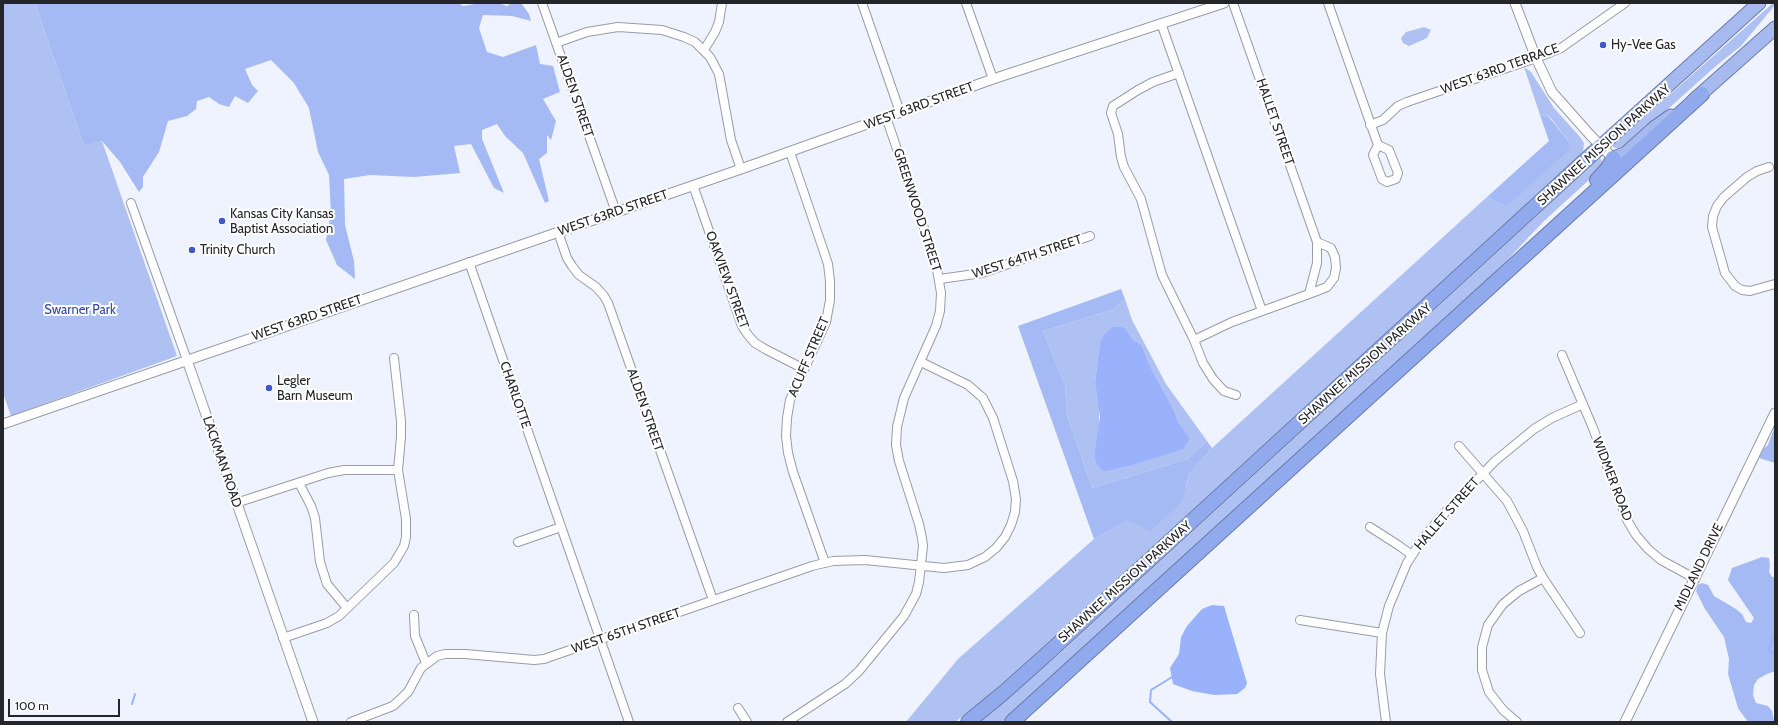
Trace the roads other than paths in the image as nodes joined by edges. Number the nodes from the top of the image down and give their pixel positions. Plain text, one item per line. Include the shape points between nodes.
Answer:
1 (542, 3) edge
2 (722, 3) edge
3 (862, 3) edge
4 (966, 3) edge
5 (1224, 3) edge
6 (1233, 3) edge
7 (1328, 3) edge
8 (1515, 3) edge
9 (1625, 3) edge
10 (1759, 3) edge
11 (1161, 23) junction
12 (1775, 28) edge
13 (556, 42) junction
14 (704, 50) junction
15 (1536, 58) junction
16 (1179, 74) junction
17 (993, 79) junction
18 (1702, 94) junction
19 (900, 112) junction
20 (886, 117) junction
21 (1370, 125) junction
22 (1378, 145) dead end
23 (1601, 146) junction
24 (790, 152) junction
25 (1613, 158) junction
26 (1770, 167) dead end
27 (741, 169) junction
28 (693, 185) junction
29 (131, 203) dead end
30 (616, 212) junction
31 (558, 232) junction
32 (1090, 236) dead end
33 (1317, 242) junction
34 (1536, 246) junction
35 (469, 262) junction
36 (940, 280) junction
37 (1775, 284) edge
38 (1309, 294) junction
39 (1262, 311) junction
40 (1194, 340) junction
41 (1562, 355) dead end
42 (394, 358) dead end
43 (186, 360) junction
44 (921, 362) junction
45 (804, 369) junction
46 (1236, 395) dead end
47 (1583, 404) junction
48 (1775, 413) edge
49 (3, 424) edge
50 (1459, 446) dead end
51 (398, 470) junction
52 (1483, 473) junction
53 (299, 483) junction
54 (236, 503) junction
55 (561, 527) junction
56 (1370, 527) dead end
57 (518, 542) dead end
58 (1412, 556) junction
59 (825, 563) junction
60 (921, 566) junction
61 (1543, 578) junction
62 (1694, 578) junction
63 (713, 600) junction
64 (347, 608) junction
65 (414, 615) dead end
66 (1300, 620) dead end
67 (1382, 633) junction
68 (1580, 633) dead end
69 (283, 638) junction
70 (600, 640) junction
71 (426, 663) junction
72 (738, 708) dead end
73 (313, 722) edge
74 (351, 722) edge
75 (629, 722) edge
76 (747, 722) edge
77 (787, 722) edge
78 (968, 722) edge
79 (1012, 722) edge
80 (1386, 722) edge
81 (1517, 722) edge
82 (1624, 722) edge

1 - 13 street, ALDEN STREET
2 - 14 street via 719,22
3 - 19 street
4 - 17 street
5 - 11 street, WEST 63RD STREET
6 - 33 street, HALLET STREET
7 - 21 street
8 - 15 street
9 - 15 street, WEST 63RD TERRACE via 1561,48
10 - 23 highway, SHAWNEE MISSION PARKWAY
11 - 16 street
11 - 17 street, WEST 63RD STREET
12 - 18 highway
13 - 14 street via 587,32 618,27 672,32 695,42
13 - 30 street, ALDEN STREET
14 - 27 street via 719,74 731,140
15 - 21 street, WEST 63RD TERRACE via 1407,102 1398,106 1383,120
15 - 23 street via 1552,92
16 - 39 street
16 - 40 street via 1138,90 1113,106 1111,113 1124,167 1141,199 1162,275
17 - 19 street, WEST 63RD STREET
18 - 25 highway via 1654,128 1625,154
18 - 34 highway
19 - 20 street, WEST 63RD STREET
20 - 24 street, WEST 63RD STREET
20 - 36 street, GREENWOOD STREET
21 - 22 street
23 - 25 street
23 - 78 highway, SHAWNEE MISSION PARKWAY via 1060,642
24 - 27 street, WEST 63RD STREET
24 - 45 street, ACUFF STREET via 824,249 830,281 826,322
25 - 34 highway via 1608,168
26 - 37 street via 1747,177 1724,197 1713,216 1712,227 1725,273 1735,286 1750,291
27 - 28 street, WEST 63RD STREET
28 - 30 street, WEST 63RD STREET
28 - 45 street, OAKVIEW STREET via 742,326 755,343
29 - 43 street, LACKMAN ROAD
30 - 31 street, WEST 63RD STREET
31 - 35 street, WEST 63RD STREET
31 - 63 street, ALDEN STREET via 572,266 579,275 596,287 608,303
32 - 36 street, WEST 64TH STREET via 982,273
33 - 38 street, HALLET STREET via 1317,263
33 - 38 street via 1331,248 1336,268 1334,278 1327,287
34 - 79 highway
35 - 43 street, WEST 63RD STREET
35 - 55 street, CHARLOTTE
36 - 44 street, GREENWOOD STREET via 940,311
38 - 39 street
39 - 40 street
40 - 46 street via 1213,379 1224,391
41 - 47 street, WIDMER ROAD
42 - 51 street via 401,421
43 - 49 street, WEST 63RD STREET
43 - 54 street, LACKMAN ROAD
44 - 60 street, GREENWOOD STREET via 904,398 897,427 896,445 922,538
44 - 60 street, WEST 65TH STREET via 968,385 983,398 993,418 1011,474 1016,499 1015,512 1005,537 985,557 968,565 944,568
45 - 59 street, ACUFF STREET via 790,400 786,436 793,472
47 - 52 street, HALLET STREET via 1534,429
47 - 62 street, WIDMER ROAD via 1622,510 1636,535 1661,560
48 - 62 street, MIDLAND DRIVE
50 - 52 street, HALLET STREET
51 - 53 street via 344,470
51 - 64 street via 406,519 404,546 394,563
52 - 58 street, HALLET STREET via 1440,518
52 - 61 street via 1517,517
53 - 54 street
53 - 64 street via 315,518 320,562 327,584
54 - 69 street, LACKMAN ROAD
55 - 57 street
55 - 70 street, CHARLOTTE
56 - 58 street, HALLET STREET
58 - 67 street, HALLET STREET via 1388,606
59 - 60 street, WEST 65TH STREET via 848,560
59 - 63 street, WEST 65TH STREET
60 - 77 street, GREENWOOD STREET via 919,582 908,608 863,667 845,684
61 - 68 street
61 - 81 street via 1519,591 1503,604 1488,625 1482,647 1482,670 1490,692 1502,710
62 - 82 street, MIDLAND DRIVE
63 - 70 street, WEST 65TH STREET
64 - 69 street via 327,623
65 - 71 street via 415,636
66 - 67 street
67 - 80 street, HALLET STREET via 1380,674
69 - 73 street, LACKMAN ROAD
70 - 71 street, WEST 65TH STREET via 544,659 452,653 437,656
70 - 75 street, CHARLOTTE
71 - 74 street via 408,692 393,706
72 - 76 street

